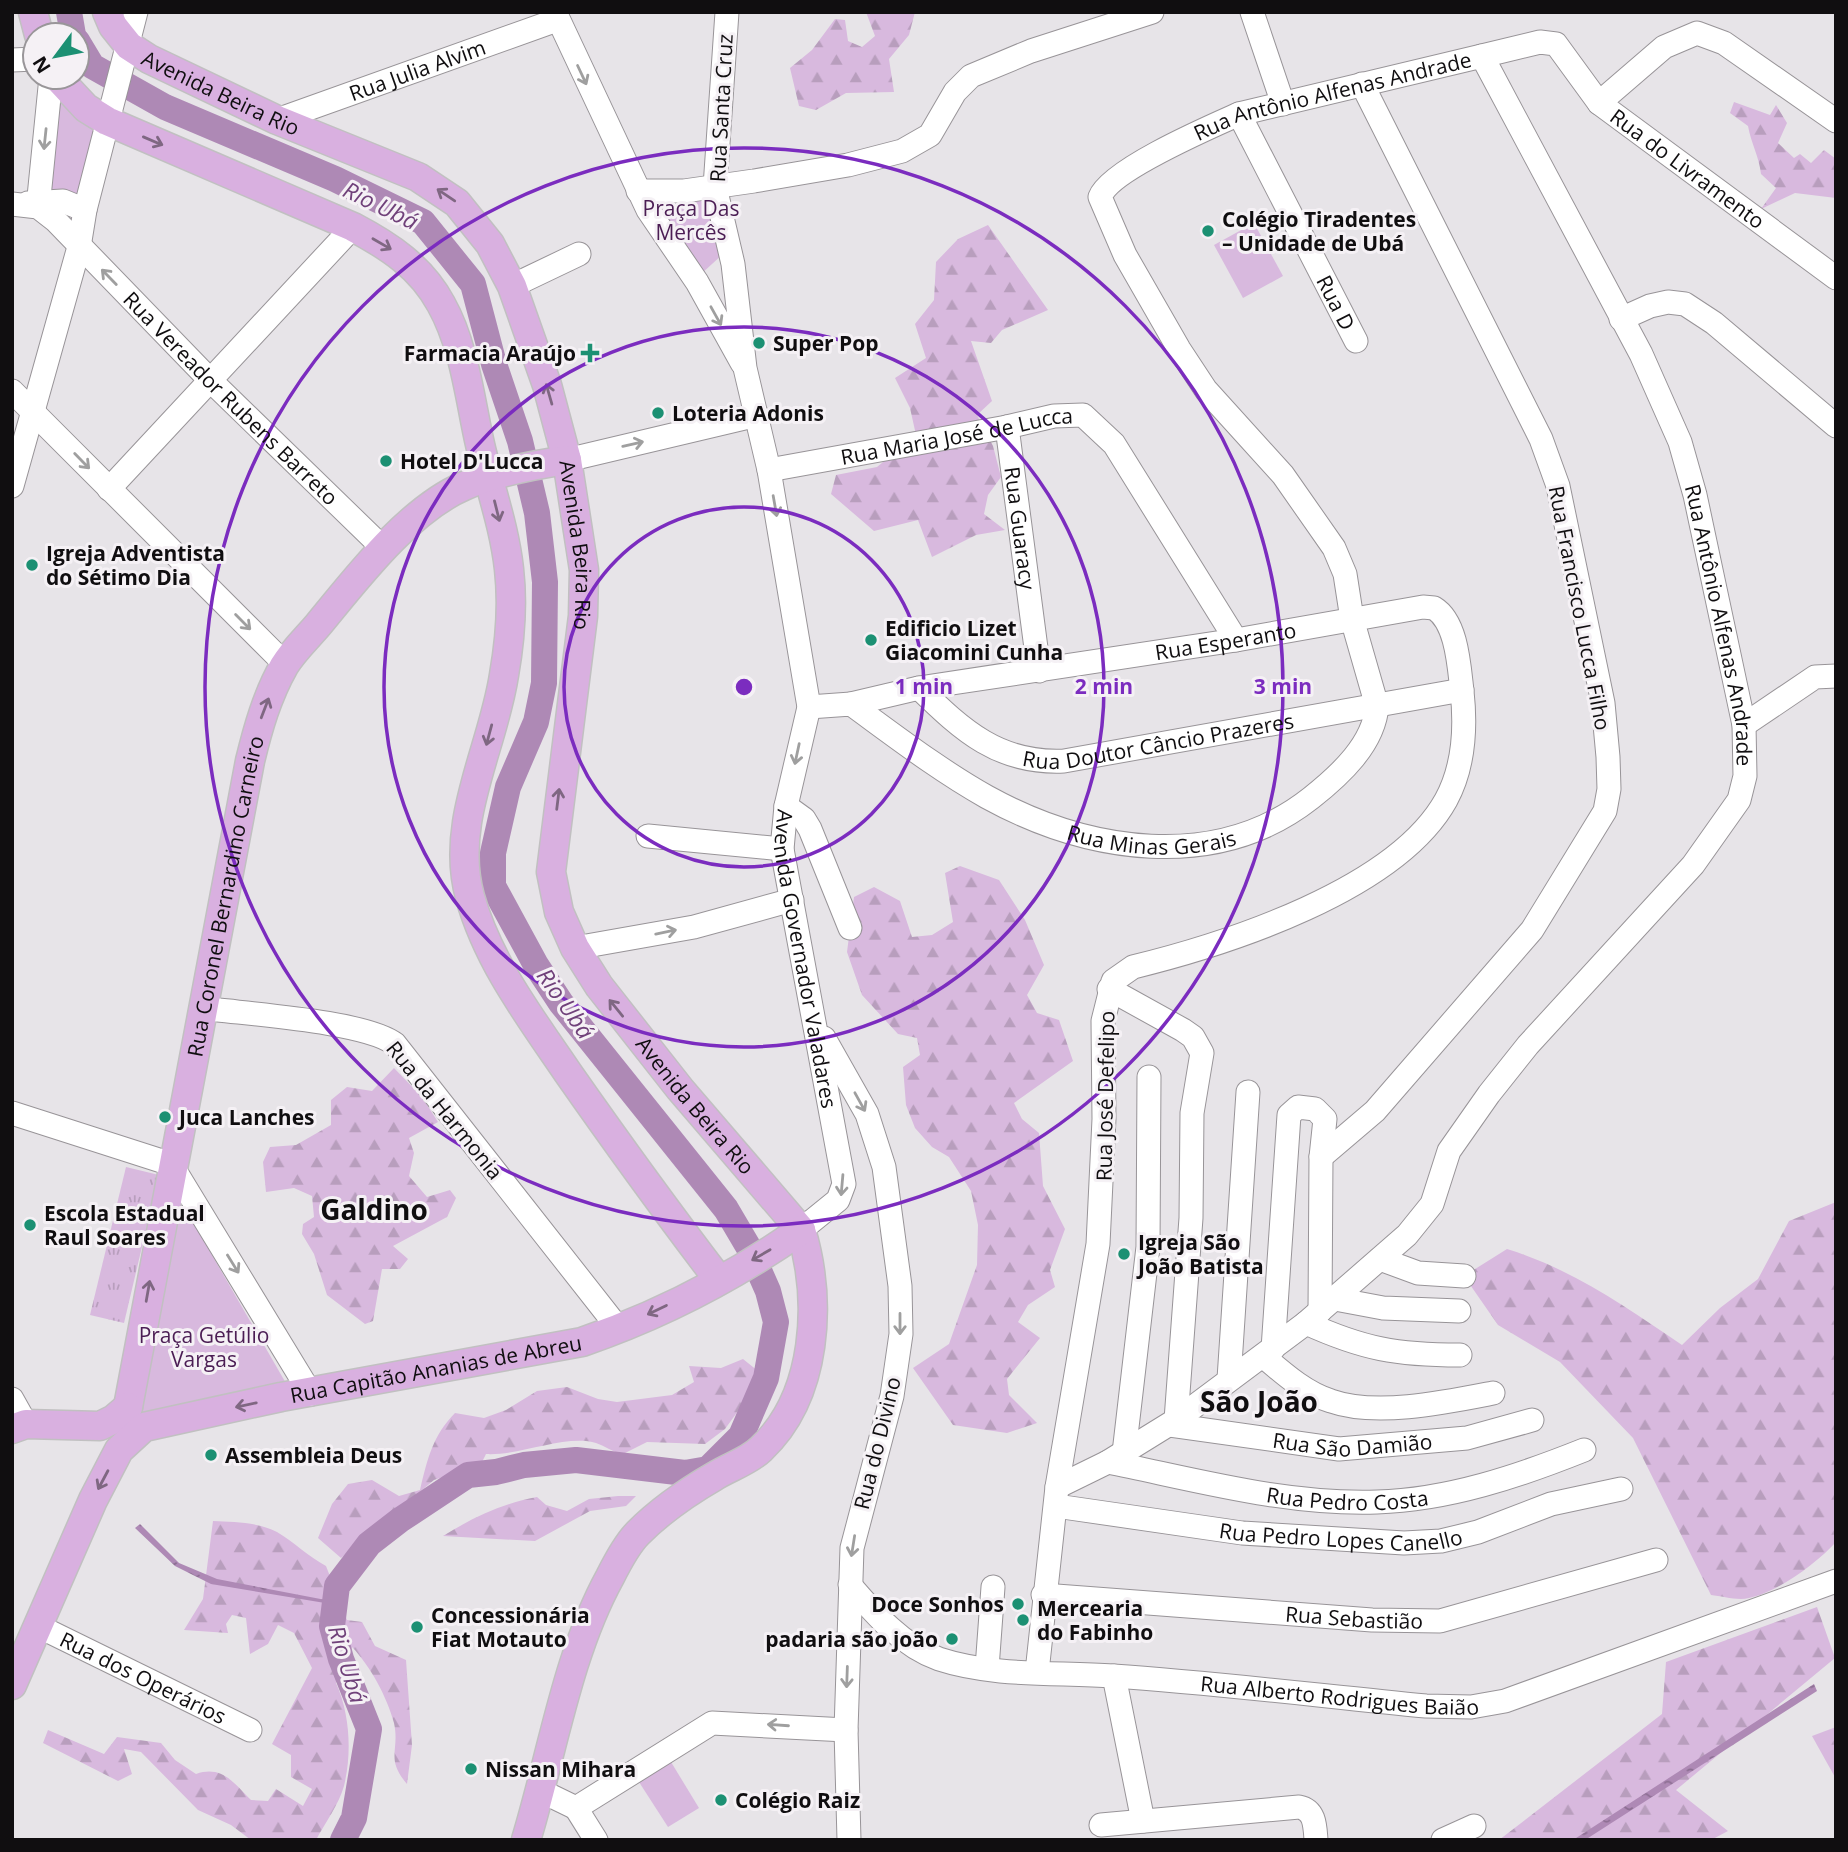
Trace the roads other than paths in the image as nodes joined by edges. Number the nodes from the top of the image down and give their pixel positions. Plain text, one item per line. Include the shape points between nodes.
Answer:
1 (107, 12) edge
2 (136, 12) edge
3 (727, 12) edge
4 (1152, 12) edge
5 (1252, 12) edge
6 (556, 16) edge
7 (127, 54) junction
8 (1482, 56) junction
9 (1362, 85) junction
10 (51, 91) edge
11 (68, 91) edge
12 (1599, 103) junction
13 (1283, 104) junction
14 (111, 108) junction
15 (1239, 114) junction
16 (277, 120) junction
17 (1836, 121) edge
18 (715, 187) junction
19 (638, 191) junction
20 (28, 204) edge
21 (85, 210) junction
22 (353, 228) junction
23 (79, 247) junction
24 (579, 254) dead end
25 (733, 264) junction
26 (1836, 278) edge
27 (696, 282) junction
28 (512, 286) junction
29 (1621, 319) junction
30 (1356, 341) dead end
31 (745, 369) junction
32 (210, 380) junction
33 (12, 391) edge
34 (34, 412) junction
35 (757, 415) junction
36 (1836, 426) edge
37 (1007, 428) junction
38 (559, 461) junction
39 (769, 470) junction
40 (497, 475) junction
41 (12, 486) edge
42 (109, 489) junction
43 (384, 549) junction
44 (1434, 607) joint
45 (1352, 619) junction
46 (1236, 640) junction
47 (285, 664) junction
48 (1039, 671) junction
49 (1836, 676) edge
50 (919, 688) junction
51 (1462, 690) junction
52 (851, 704) junction
53 (1377, 706) junction
54 (809, 707) junction
55 (1744, 725) junction
56 (786, 806) junction
57 (648, 836) dead end
58 (782, 849) junction
59 (792, 900) junction
60 (850, 928) dead end
61 (575, 948) junction
62 (1109, 989) junction
63 (202, 1008) junction
64 (815, 1021) junction
65 (1149, 1077) dead end
66 (1248, 1092) dead end
67 (12, 1112) edge
68 (1321, 1157) junction
69 (171, 1164) junction
70 (796, 1234) junction
71 (1380, 1259) junction
72 (725, 1276) junction
73 (1464, 1276) dead end
74 (1320, 1311) junction
75 (1459, 1311) dead end
76 (619, 1329) junction
77 (1268, 1352) junction
78 (1460, 1355) dead end
79 (1229, 1379) junction
80 (1493, 1393) dead end
81 (311, 1394) junction
82 (12, 1398) edge
83 (136, 1417) junction
84 (1532, 1420) dead end
85 (1173, 1422) junction
86 (100, 1426) junction
87 (19, 1427) edge
88 (119, 1450) junction
89 (1584, 1450) dead end
90 (1116, 1457) junction
91 (1621, 1489) dead end
92 (1056, 1496) junction
93 (1656, 1560) dead end
94 (1836, 1581) edge
95 (849, 1585) junction
96 (993, 1587) dead end
97 (1043, 1595) junction
98 (38, 1626) junction
99 (987, 1668) junction
100 (1037, 1672) junction
101 (1114, 1676) junction
102 (12, 1685) edge
103 (250, 1730) dead end
104 (846, 1730) junction
105 (541, 1791) junction
106 (576, 1808) junction
107 (1143, 1821) junction
108 (1101, 1825) dead end
109 (1474, 1826) dead end
110 (526, 1840) edge
111 (596, 1840) edge
112 (849, 1840) edge
113 (1316, 1840) edge
114 (1443, 1840) edge

1 - 7 main road, Avenida Beira Rio
2 - 7 street
3 - 18 street, Rua Santa Cruz
4 - 18 street via 1031,51 971,76 955,92 930,135 902,151 802,174
5 - 13 street
6 - 16 street, Rua Julia Alvim
6 -> 19 street
7 - 14 street
7 - 16 main road, Avenida Beira Rio
8 - 9 street, Rua Antônio Alfenas Andrade
8 - 12 street, Rua do Livramento via 1540,43 1556,44
8 - 29 street, Rua Antônio Alfenas Andrade
9 - 13 street, Rua Antônio Alfenas Andrade
9 - 68 street, Rua Francisco Lucca Filho via 1525,403 1558,486 1603,703 1609,789 1594,832 1532,930 1374,1111
10 -> 20 street
11 - 14 main road via 86,108
12 - 17 street via 1664,47 1698,33 1724,43
12 - 26 street, Rua do Livramento
13 - 15 street, Rua Antônio Alfenas Andrade
14 - 21 street
14 -> 22 main road
15 - 30 street, Rua D
15 - 45 street, Rua Antônio Alfenas Andrade via 1120,175 1104,188 1101,197 1125,255 1206,390 1305,503 1334,548 1345,574
28 -> 16 main road, Avenida Beira Rio via 490,244 457,202 418,177
18 - 19 street
18 - 25 street, Rua Santa Cruz
19 - 27 street
20 - 21 street via 63,201
20 - 23 street, Rua Vereador Rubens Barreto via 56,221
21 - 23 street
22 - 32 street
22 -> 40 main road via 390,247 418,270 442,304
32 -> 23 street, Rua Vereador Rubens Barreto
23 - 34 street
24 - 28 street
25 - 27 street via 718,278
25 - 31 street, Rua Santa Cruz
27 -> 31 street
38 -> 28 main road, Avenida Beira Rio via 547,385
29 - 36 street via 1650,306 1685,304
29 - 55 street, Rua Antônio Alfenas Andrade via 1663,398 1680,442
31 - 35 street, Avenida Governador Valadares
32 - 42 street
32 - 43 street, Rua Vereador Rubens Barreto
33 - 34 street
34 - 41 street
34 -> 42 street
38 -> 35 street
35 - 39 street, Avenida Governador Valadares
37 - 39 street, Rua Maria José de Lucca
37 - 46 street, Rua Maria José de Lucca via 1069,414 1083,415 1096,424 1136,477
37 - 48 street, Rua Guaracy
38 - 40 main road, Rua Coronel Bernardino Carneiro
61 -> 38 main road, Avenida Beira Rio via 558,912 551,872 583,616 584,570
39 -> 54 street, Avenida Governador Valadares
40 - 43 main road, Rua Coronel Bernardino Carneiro via 452,492
40 -> 72 main road via 509,569 510,622 504,678 468,811 465,856 469,895 488,949 512,990 628,1158
42 -> 47 street
43 - 47 main road, Rua Coronel Bernardino Carneiro
44 - 45 street, Rua Esperanto
44 - 51 street, Rua José Defelipo via 1447,621
45 - 46 street, Rua Esperanto
45 - 53 street
46 - 48 street, Rua Esperanto
63 -> 47 main road, Rua Coronel Bernardino Carneiro via 258,726
48 - 50 street, Rua Esperanto
49 - 55 street via 1815,677
50 - 52 street, Rua Esperanto
50 - 53 street, Rua Doutor Câncio Prazeres via 985,743 1009,756 1035,762 1064,761
51 - 53 street, Rua Doutor Câncio Prazeres
51 - 62 street, Rua José Defelipo via 1464,742 1456,775 1446,800 1406,845 1306,910 1257,931 1133,967 1121,973
52 - 53 street, Rua Minas Gerais via 930,762 1040,821 1084,837 1130,846 1181,847 1231,840 1299,808 1327,786 1360,748 1376,719
52 - 54 street
54 -> 56 street, Avenida Governador Valadares
55 - 71 street, Rua Antônio Alfenas Andrade via 1745,776 1739,800 1648,918 1528,1045 1489,1094 1449,1151 1432,1204
56 - 58 street, Avenida Governador Valadares
56 - 60 street via 810,829
57 - 58 street
58 - 59 street, Avenida Governador Valadares
61 -> 59 street via 694,927
59 - 64 street, Avenida Governador Valadares
70 -> 61 main road, Avenida Beira Rio via 599,986
62 - 85 street via 1183,1030 1202,1053 1192,1113 1191,1218
62 - 92 street, Rua José Defelipo via 1103,1021 1098,1244
63 - 69 main road, Rua Coronel Bernardino Carneiro
63 - 76 street, Rua da Harmonia via 358,1028 385,1036
64 -> 70 street, Avenida Governador Valadares via 843,1191
64 -> 95 street, Rua do Divino via 867,1114 884,1167 900,1286 901,1334 892,1396 862,1503
65 - 90 street via 1148,1247
66 - 79 street
67 - 69 street
68 - 74 street
68 - 77 street via 1323,1114 1298,1107 1289,1115
69 -> 81 street
83 -> 69 main road, Rua Coronel Bernardino Carneiro
70 -> 72 main road, Rua Capitão Ananias de Abreu
70 - 105 main road via 811,1269 813,1292 810,1347 801,1386 782,1423 760,1451 697,1487 637,1534 610,1576 589,1620
71 - 73 street via 1418,1273
71 - 74 street, Rua Antônio Alfenas Andrade
72 -> 76 main road, Rua Capitão Ananias de Abreu
74 - 75 street
74 - 77 street, Rua Antônio Alfenas Andrade
74 - 78 street via 1358,1346 1392,1353
76 - 81 main road, Rua Capitão Ananias de Abreu via 551,1349
77 - 79 street, Rua Antônio Alfenas Andrade
77 - 80 street via 1306,1389 1331,1402 1413,1405
79 - 85 street, Rua Antônio Alfenas Andrade
81 -> 83 main road, Rua Capitão Ananias de Abreu
82 - 87 street
83 - 86 main road
83 - 88 main road
84 - 85 street, Rua São Damião via 1467,1437 1339,1449
85 - 90 street, Rua Antônio Alfenas Andrade
86 - 87 main road
86 - 88 main road via 116,1437
88 -> 98 main road
89 - 90 street, Rua Pedro Costa via 1482,1484 1379,1502 1275,1495
90 - 92 street, Rua Antônio Alfenas Andrade
91 - 92 street, Rua Pedro Lopes Canello via 1551,1504 1478,1532 1404,1543 1242,1533
92 - 97 street, Rua José Defelipo
93 - 97 street, Rua Sebastião via 1440,1621
94 - 101 street, Rua Alberto Rodrigues Baião via 1532,1692 1471,1707
95 - 99 street, Rua Alberto Rodrigues Baião via 902,1638 936,1658
95 -> 104 street, Rua do Divino
96 - 99 street
97 - 100 street, Rua José Defelipo
98 - 102 main road
98 - 103 street, Rua dos Operários
99 - 100 street, Rua Alberto Rodrigues Baião
100 - 101 street, Rua Alberto Rodrigues Baião
101 - 107 street
104 -> 106 street via 712,1723
104 - 112 street, Rua do Divino
105 - 106 street
105 - 110 main road
106 - 111 street
107 - 108 street
107 - 113 street via 1299,1807 1312,1817
109 - 114 street

